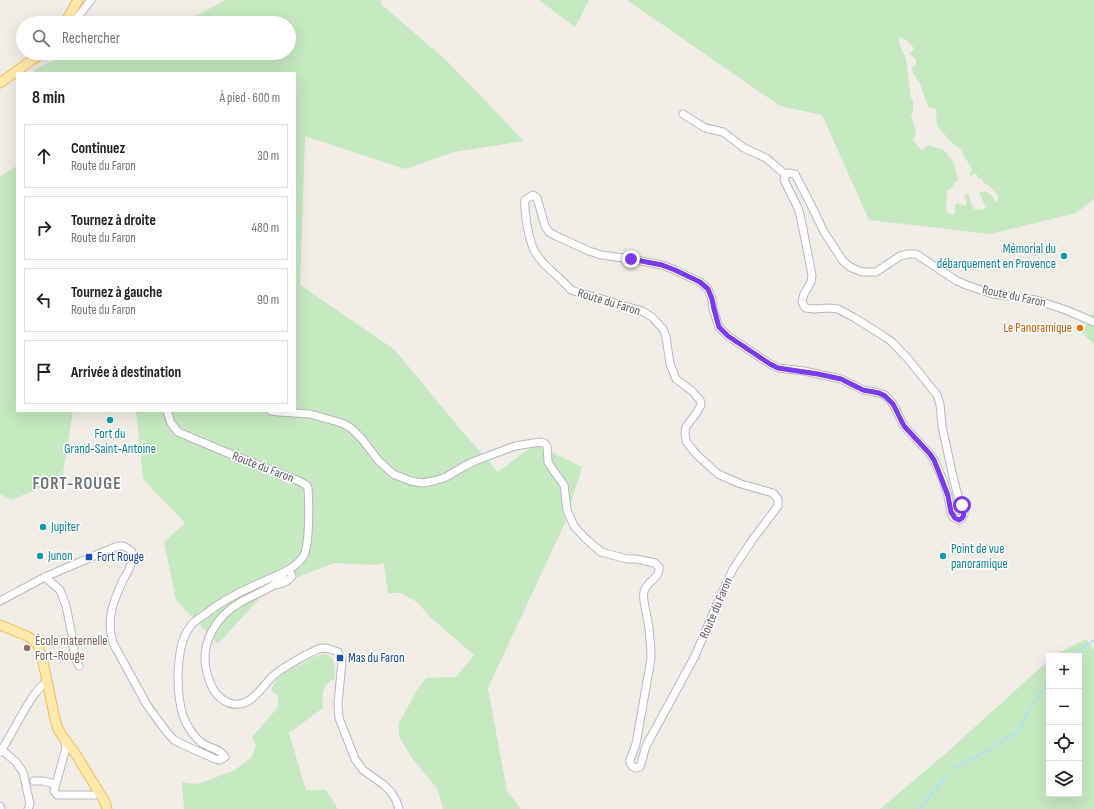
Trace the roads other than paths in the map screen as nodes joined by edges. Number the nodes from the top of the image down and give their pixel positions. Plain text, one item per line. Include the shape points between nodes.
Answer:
1 (78, 0) edge
2 (91, 0) edge
3 (69, 16) edge
4 (78, 16) edge
5 (32, 60) edge
6 (0, 83) edge
7 (683, 114) dead end
8 (786, 174) junction
9 (1094, 322) edge
10 (167, 412) edge
11 (279, 412) edge
12 (286, 572) junction
13 (44, 577) junction
14 (0, 601) edge
15 (0, 625) edge
16 (78, 666) dead end
17 (48, 682) junction
18 (67, 741) junction
19 (1, 751) edge
20 (34, 781) dead end
21 (55, 784) junction
22 (99, 793) junction
23 (28, 809) edge
24 (107, 809) edge
25 (399, 809) edge

1 - 3 main road
2 - 4 street
5 - 6 main road
7 - 8 street via 705,128 723,132 744,148 766,158
8 - 9 street, Route du Faron via 795,174 824,232 840,257 850,267 862,272 876,272 900,256 916,254 969,286 993,294 1042,302
8 - 11 street, Route du Faron via 784,179 801,219 812,275 804,294 804,306 815,309 838,309 870,327 892,342 930,386 940,404 948,456 964,516 959,520 953,517 934,460 904,426 893,404 885,396 863,390 841,379 778,368 770,364 719,327 708,289 700,282 662,265 601,255 556,236 545,226 537,198 533,196 525,200 534,251 571,290 642,311 652,316 663,329 670,364 676,379 700,400 698,412 686,427 685,433 686,441 696,454 718,474 772,493 778,499 778,506 733,569 687,673 646,746 639,768 632,766 630,760 636,744 651,659 644,592 658,575 659,567 655,563 601,552 585,538 574,526 567,510 564,485 548,462 547,446 544,442 515,446 475,461 446,477 422,483 394,474 378,460 351,428 342,423 310,414
10 - 12 street, Route du Faron via 170,423 178,432 306,485 306,552
12 - 13 street via 216,605 190,627 182,643 178,685 183,715 196,737 224,755 225,757 220,760 174,740 147,705 113,643 110,616 120,586 132,565 132,552 121,545
12 - 25 street via 292,576 289,580 240,602 214,627 209,636 205,656 212,689 217,696 232,704 241,703 256,696 272,676 315,651 325,648 338,652 342,662 339,718 355,759 363,770 384,784 396,800
13 - 14 street
13 - 16 street via 60,590 66,606
15 - 17 main road via 35,642
17 - 18 main road via 58,729
17 - 19 street via 36,692
18 - 21 street
18 - 22 main road
19 - 23 street via 16,762 23,772 30,804
20 - 21 street
21 - 22 street via 54,791 57,795
22 - 24 main road

